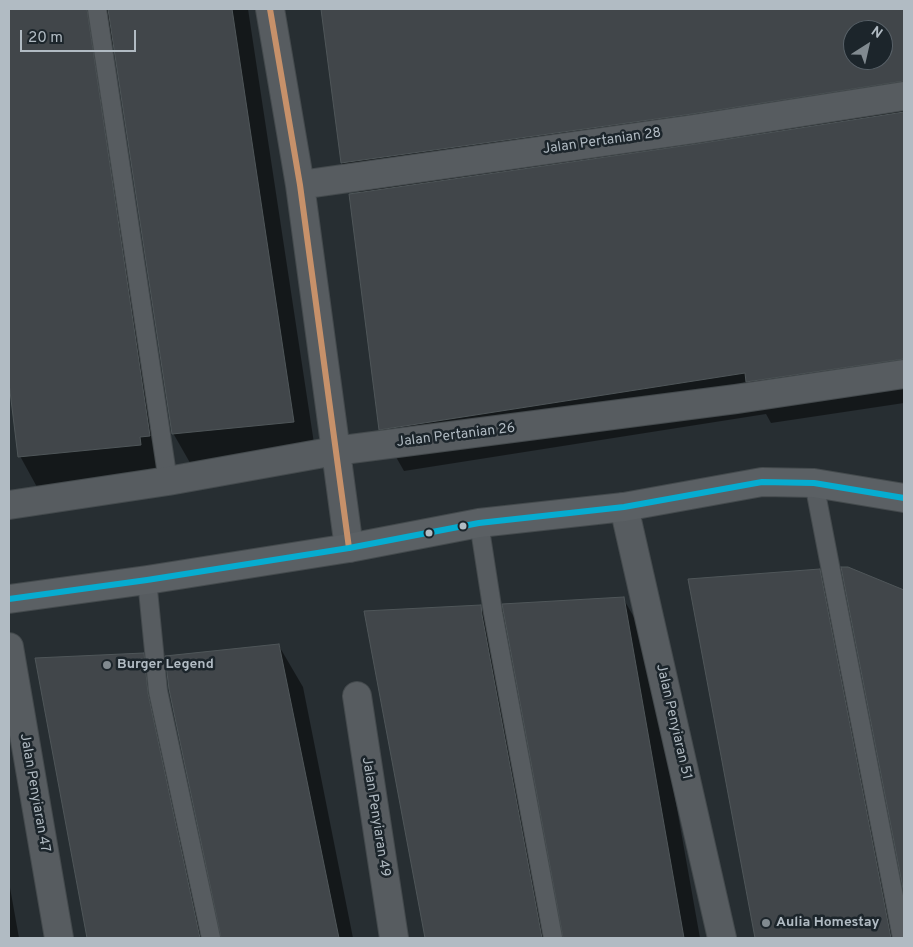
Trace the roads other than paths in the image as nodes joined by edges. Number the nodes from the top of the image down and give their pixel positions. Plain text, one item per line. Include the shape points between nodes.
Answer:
1 (97, 9) edge
2 (270, 9) edge
3 (904, 96) edge
4 (300, 185) junction
5 (904, 374) edge
6 (335, 452) junction
7 (168, 482) junction
8 (814, 483) junction
9 (904, 498) edge
10 (9, 505) edge
11 (624, 507) junction
12 (479, 523) junction
13 (349, 548) junction
14 (147, 580) junction
15 (9, 599) edge
16 (9, 647) edge
17 (357, 696) dead end
18 (59, 938) edge
19 (210, 938) edge
20 (394, 938) edge
21 (553, 938) edge
22 (722, 938) edge
23 (902, 938) edge

1 - 7 lane
2 - 4 street
3 - 4 street, Jalan Pertanian 28
4 - 6 street
5 - 6 street, Jalan Pertanian 26
6 - 7 street, Jalan Pertanian 26
6 - 13 street
7 - 10 street, Jalan Pertanian 26
8 - 9 street
8 - 11 street via 762,482
8 - 23 lane
11 - 12 street
11 - 22 street, Jalan Penyiaran 51
12 - 13 street
12 - 21 lane
13 - 14 street
14 - 15 street
14 - 19 lane via 158,691
16 - 18 street, Jalan Penyiaran 47
17 - 20 street, Jalan Penyiaran 49

